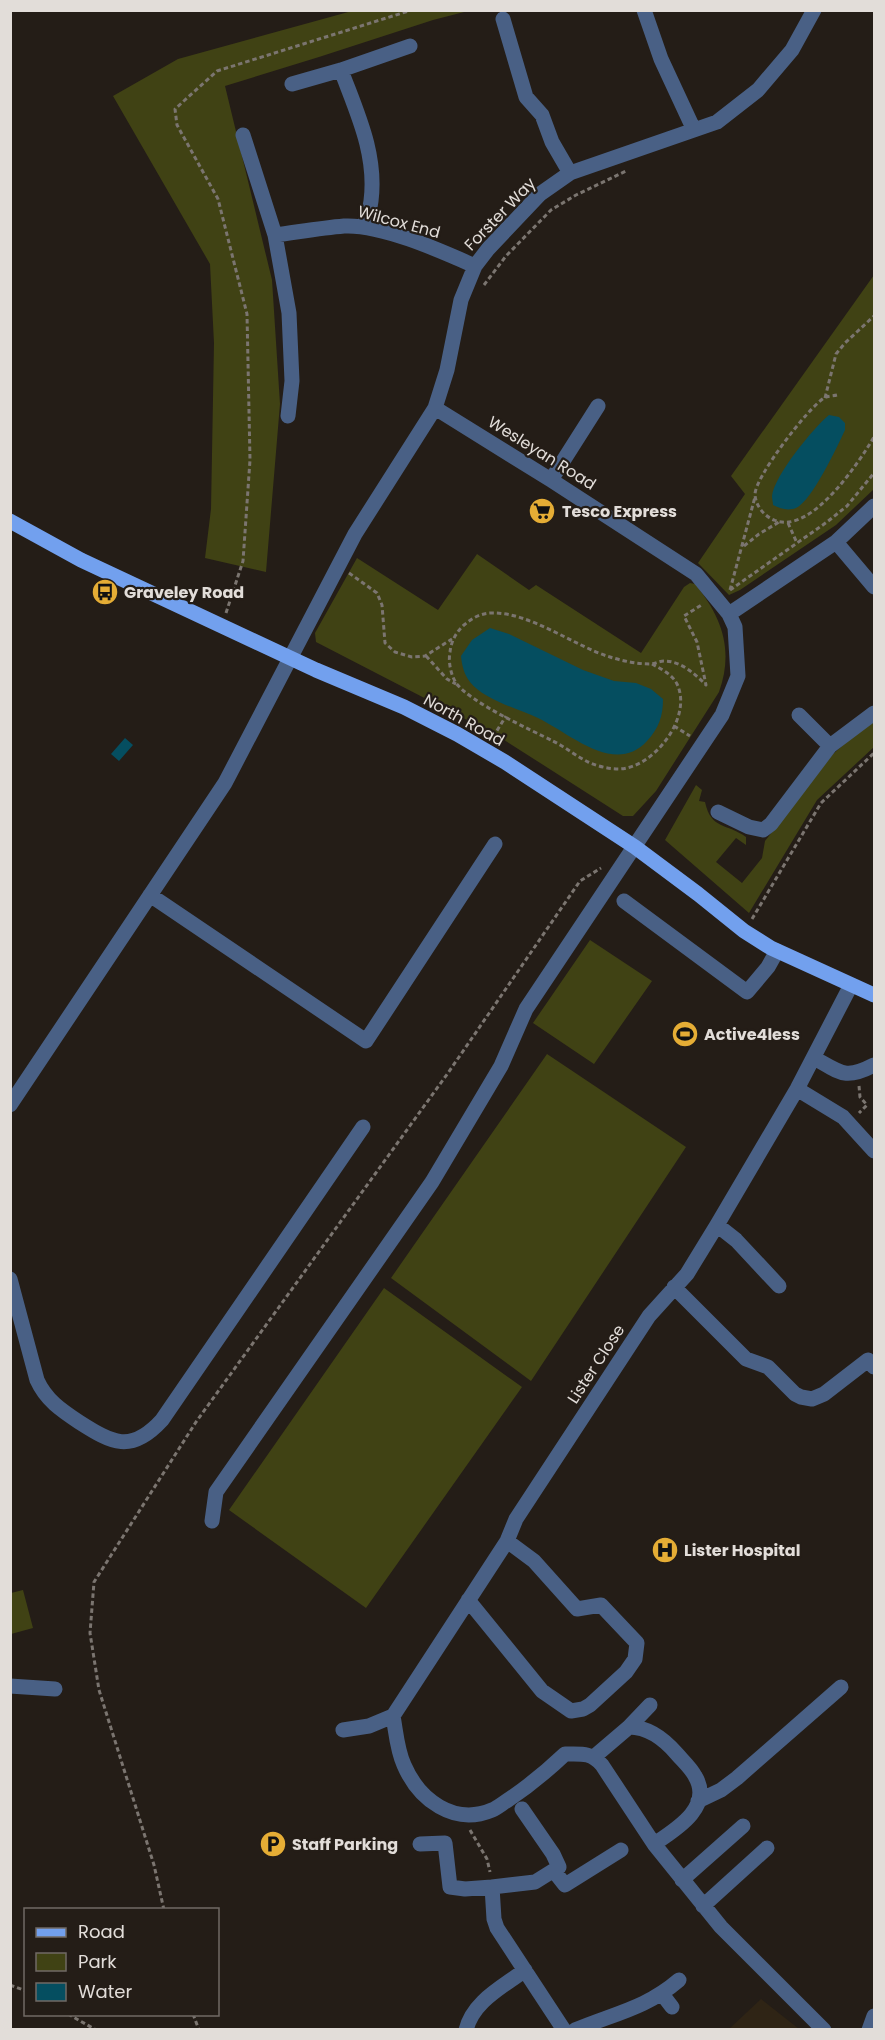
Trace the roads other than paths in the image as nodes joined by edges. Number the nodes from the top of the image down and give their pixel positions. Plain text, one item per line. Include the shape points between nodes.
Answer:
1 (644, 10) edge
2 (814, 10) edge
3 (502, 19) dead end
4 (410, 46) dead end
5 (341, 70) junction
6 (292, 84) dead end
7 (694, 130) junction
8 (243, 135) dead end
9 (570, 173) junction
10 (363, 227) junction
11 (275, 235) junction
12 (475, 266) junction
13 (598, 406) dead end
14 (435, 408) junction
15 (288, 416) dead end
16 (551, 480) junction
17 (874, 506) edge
18 (10, 521) edge
19 (836, 542) junction
20 (874, 587) edge
21 (729, 614) junction
22 (290, 657) junction
23 (874, 713) edge
24 (799, 715) dead end
25 (830, 746) junction
26 (718, 812) dead end
27 (495, 844) dead end
28 (635, 847) junction
29 (150, 895) junction
30 (624, 901) dead end
31 (777, 951) junction
32 (851, 985) junction
33 (874, 995) edge
34 (814, 1058) junction
35 (874, 1065) edge
36 (797, 1089) junction
37 (10, 1105) edge
38 (363, 1127) dead end
39 (874, 1151) edge
40 (717, 1225) junction
41 (10, 1279) edge
42 (779, 1286) dead end
43 (674, 1287) junction
44 (872, 1360) edge
45 (212, 1521) dead end
46 (507, 1541) junction
47 (468, 1600) junction
48 (10, 1686) edge
49 (841, 1687) dead end
50 (55, 1689) dead end
51 (650, 1706) dead end
52 (393, 1716) junction
53 (629, 1727) junction
54 (343, 1730) dead end
55 (595, 1756) junction
56 (698, 1801) junction
57 (522, 1809) dead end
58 (743, 1826) dead end
59 (420, 1844) dead end
60 (654, 1844) junction
61 (767, 1848) dead end
62 (621, 1850) dead end
63 (556, 1869) junction
64 (682, 1880) junction
65 (492, 1887) junction
66 (703, 1906) junction
67 (525, 1970) junction
68 (679, 1980) dead end
69 (662, 1994) junction
70 (672, 2007) dead end
71 (874, 2016) edge
72 (466, 2030) edge
73 (564, 2030) edge
74 (575, 2030) edge
75 (825, 2030) edge
76 (868, 2030) edge

1 - 7 street via 661,59
2 - 7 street, Forster Way via 792,50 758,90 717,122
3 - 9 street via 526,97 542,115
4 - 5 street
5 - 6 street
5 - 10 street via 366,135 373,175 371,203
7 - 9 street, Forster Way
8 - 11 street
9 - 12 street, Forster Way via 540,194
10 - 11 street, Wilcox End
10 - 12 street, Wilcox End
11 - 15 street via 289,313 292,381
12 - 14 street, Forster Way via 461,300
13 - 16 street
14 - 16 street, Wesleyan Road
14 - 22 street, Forster Way via 355,534
16 - 21 street, Wesleyan Road via 696,574
17 - 19 street
18 - 22 main road, North Road via 81,560
19 - 20 street
19 - 21 street
21 - 28 street, Wesleyan Road via 735,627 738,676 722,715
22 - 28 main road, North Road via 404,707 485,751
22 - 29 street, Forster Way via 225,783
23 - 25 street
24 - 25 street
25 - 26 street via 763,830
27 - 29 street via 366,1041
28 - 31 main road, North Road via 744,931
28 - 45 street, Wesleyan Road via 526,1009 501,1066 432,1182 216,1492
29 - 37 street, Forster Way
30 - 31 street via 747,992
31 - 32 main road, North Road
32 - 33 main road, North Road
32 - 34 street, Lister Close
34 - 35 street via 850,1074
34 - 36 street, Lister Close
36 - 39 street via 843,1117
36 - 40 street, Lister Close
38 - 41 street via 155,1428 139,1439 116,1442 105,1438 58,1408 42,1392
40 - 42 street
40 - 43 street, Lister Close via 687,1274
43 - 44 street via 746,1359 768,1367 801,1397 812,1399 824,1394
43 - 46 street, Lister Close via 649,1316 516,1518
46 - 47 street, Lister Close
46 - 47 street via 534,1561 577,1609 601,1605 638,1642 635,1659 590,1705 571,1711 542,1691
47 - 52 street, Lister Close
48 - 50 street
49 - 56 street via 737,1778
51 - 53 street
52 - 54 street via 369,1726
52 - 55 street via 397,1743 411,1779 434,1804 453,1814 492,1810 542,1776 565,1754
53 - 55 street
53 - 56 street via 646,1729 674,1750 695,1775 701,1790
55 - 60 street
56 - 60 street via 685,1823
57 - 63 street via 553,1854
58 - 64 street
59 - 65 street via 445,1843 450,1887
60 - 64 street
61 - 66 street
62 - 63 street via 565,1886
63 - 65 street via 526,1885
64 - 66 street
65 - 67 street via 494,1919
66 - 75 street
67 - 72 street via 479,2004
67 - 73 street
68 - 69 street
69 - 70 street
69 - 74 street
71 - 76 street

